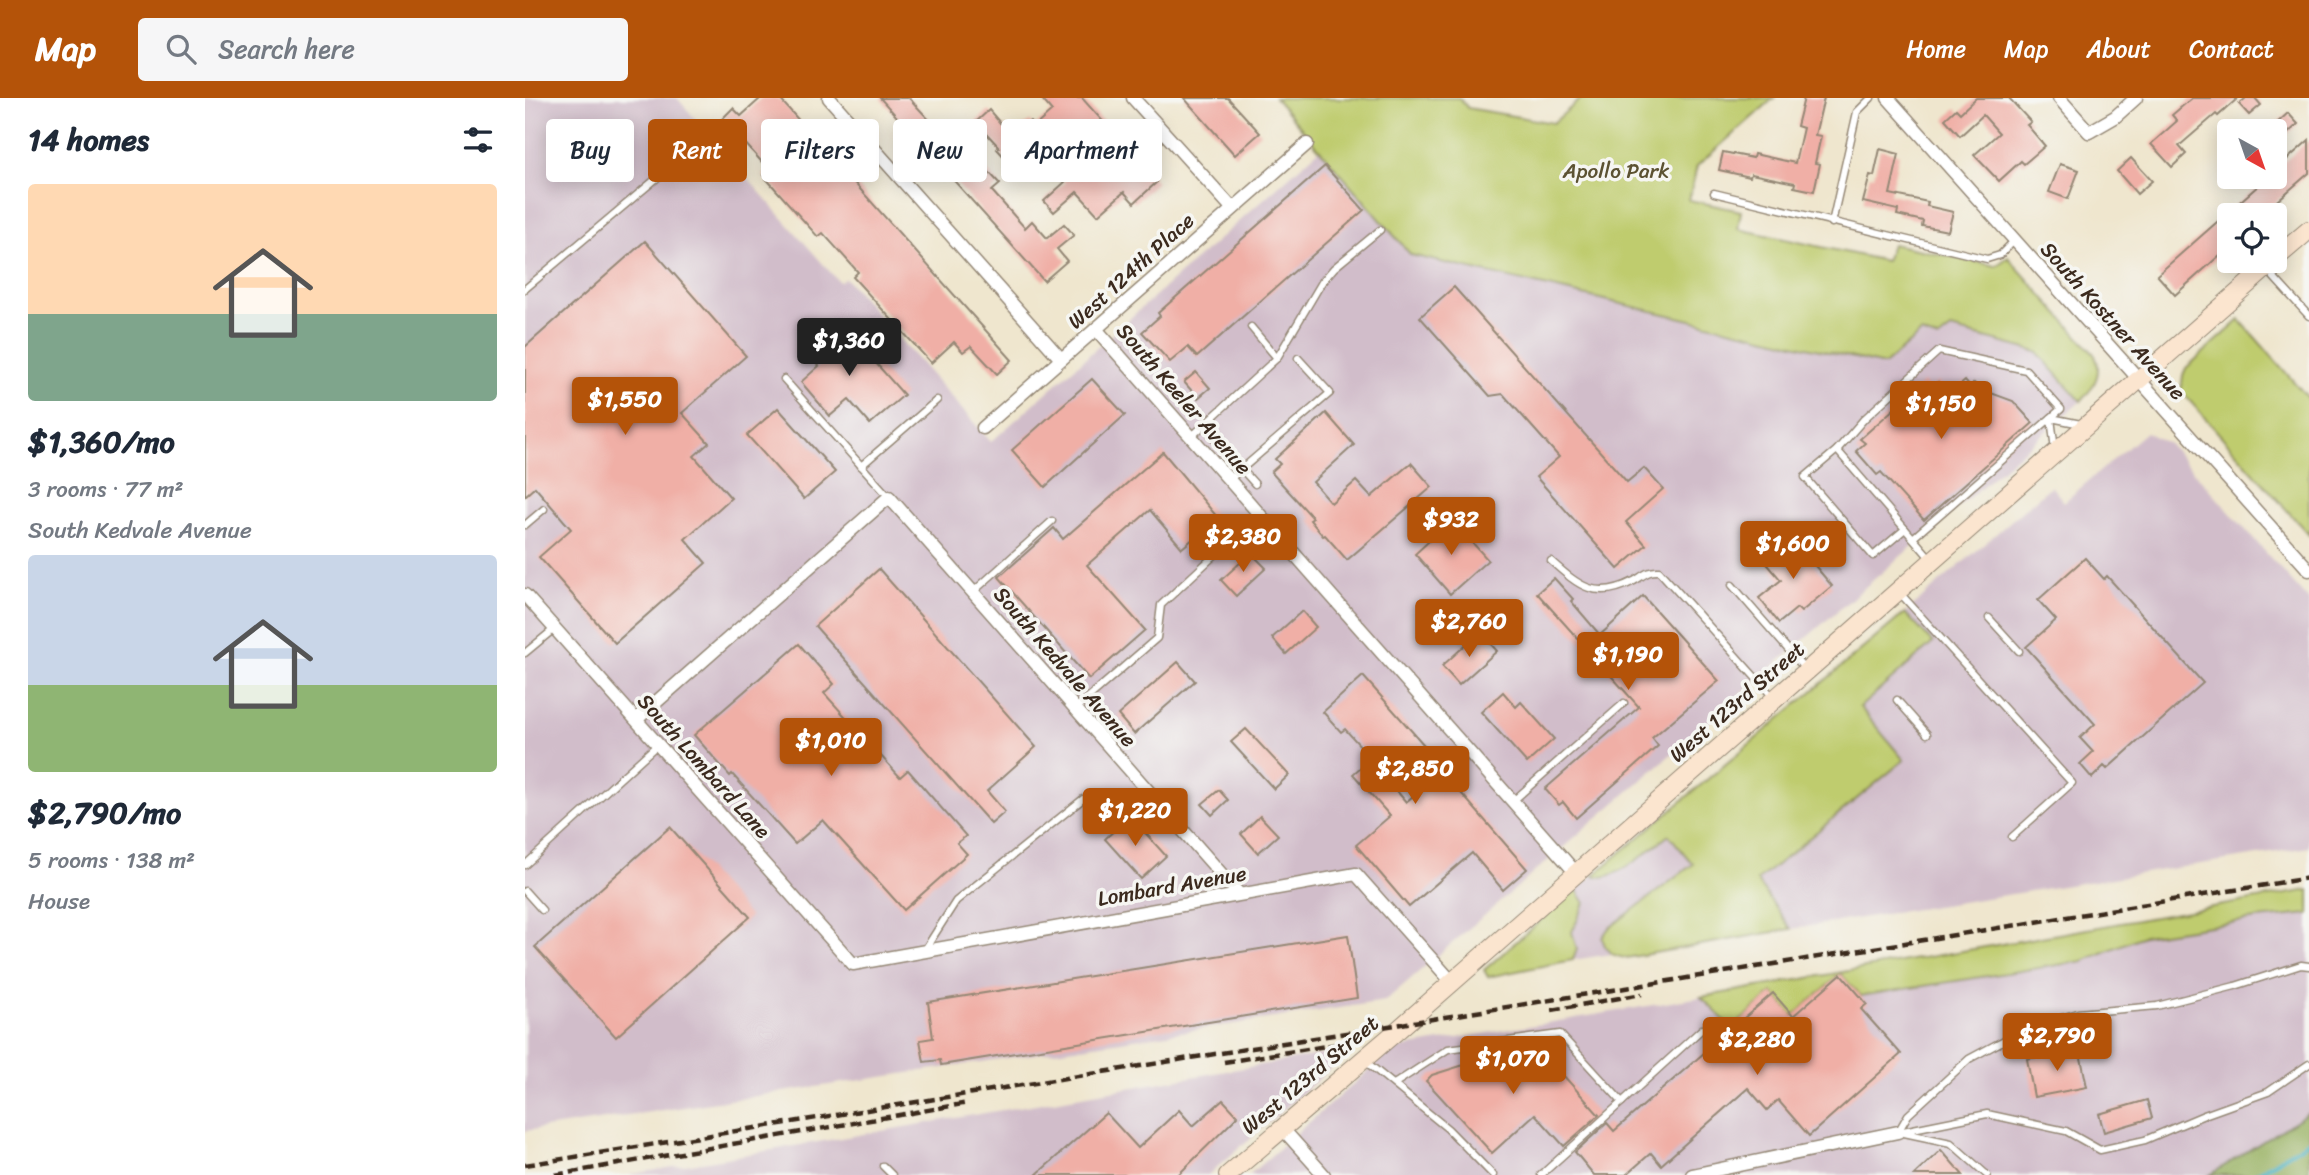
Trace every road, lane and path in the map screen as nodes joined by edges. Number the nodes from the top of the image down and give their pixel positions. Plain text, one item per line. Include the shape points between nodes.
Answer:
1 (829, 98) edge
2 (1133, 98) edge
3 (1871, 98) edge
4 (1888, 98) edge
5 (2059, 98) edge
6 (2136, 98) edge
7 (1307, 144) dead end
8 (652, 182) edge
9 (1714, 193) dead end
10 (1231, 208) junction
11 (1832, 223) junction
12 (1380, 230) dead end
13 (2308, 232) edge
14 (2015, 240) junction
15 (2287, 250) edge
16 (2260, 273) edge
17 (2278, 273) edge
18 (525, 289) edge
19 (2309, 316) edge
20 (1251, 327) dead end
21 (1096, 329) junction
22 (1277, 358) junction
23 (1298, 358) dead end
24 (1061, 359) junction
25 (784, 379) dead end
26 (2139, 379) junction
27 (937, 400) dead end
28 (2051, 418) junction
29 (2086, 425) junction
30 (983, 428) dead end
31 (1211, 435) dead end
32 (1191, 437) junction
33 (1837, 450) junction
34 (2056, 452) junction
35 (862, 466) junction
36 (1242, 469) junction
37 (1229, 480) junction
38 (1255, 484) dead end
39 (889, 497) junction
40 (544, 509) dead end
41 (1259, 514) junction
42 (1052, 521) dead end
43 (525, 525) edge
44 (1905, 529) junction
45 (1913, 538) junction
46 (1932, 560) junction
47 (1551, 561) dead end
48 (2309, 570) edge
49 (1732, 585) dead end
50 (1898, 590) junction
51 (973, 593) junction
52 (525, 595) edge
53 (1989, 618) dead end
54 (554, 629) junction
55 (2019, 651) dead end
56 (525, 653) edge
57 (1807, 671) junction
58 (1775, 699) junction
59 (1898, 700) dead end
60 (1624, 703) dead end
61 (1076, 709) junction
62 (637, 719) junction
63 (1927, 734) dead end
64 (659, 743) junction
65 (1083, 799) dead end
66 (1513, 801) junction
67 (2012, 837) dead end
68 (525, 865) edge
69 (1576, 873) junction
70 (525, 891) edge
71 (1238, 894) junction
72 (542, 910) dead end
73 (924, 951) junction
74 (853, 964) joint
75 (2309, 965) edge
76 (1452, 982) junction
77 (1702, 1029) dead end
78 (1363, 1060) junction
79 (2309, 1064) edge
80 (1394, 1084) junction
81 (1622, 1102) junction
82 (1282, 1128) junction
83 (1898, 1132) junction
84 (883, 1166) dead end
85 (892, 1175) edge
86 (1228, 1175) edge
87 (1324, 1175) edge
88 (1493, 1175) edge
89 (1541, 1175) edge
90 (1692, 1175) edge
91 (1987, 1175) edge

1 - 24 street
2 - 10 street
3 - 11 lane via 1857,112
4 - 14 street, South Kostner Avenue
5 - 6 street via 2089,132
7 - 10 street, West 124th Place
8 - 18 lane
9 - 11 lane
10 - 21 street, West 124th Place
11 - 14 lane via 1987,259 2000,255
12 - 22 lane via 1322,282
13 - 15 street, West 123rd Street
14 - 26 street, South Kostner Avenue
16 - 26 street, West 123rd Street
17 - 19 lane
20 - 22 lane
21 - 24 street, West 124th Place
21 - 32 street, South Keeler Avenue
22 - 32 lane
23 - 36 lane via 1330,394
24 - 30 street, West 124th Place
25 - 35 lane
26 - 29 street, West 123rd Street
26 - 48 street, South Kostner Avenue
27 - 35 lane
28 - 29 lane
28 - 33 lane via 2061,410 2026,370 1939,351
28 - 34 lane
28 - 45 lane
29 - 34 street, West 123rd Street
31 - 36 lane
32 - 37 street, South Keeler Avenue
33 - 44 lane
33 - 44 lane via 1805,477 1873,556
34 - 46 street, West 123rd Street
35 - 39 lane
36 - 37 lane
36 - 38 lane
37 - 41 street, South Keeler Avenue
39 - 51 street, South Kedvale Avenue
39 - 62 street
40 - 43 lane
41 - 61 lane via 1161,605 1157,638
41 - 66 street, South Keeler Avenue
42 - 51 lane
44 - 45 lane
45 - 46 lane
46 - 50 street, West 123rd Street
47 - 58 lane via 1590,590 1622,586 1651,570 1659,571
49 - 57 lane
50 - 57 street, West 123rd Street
50 - 67 lane via 2072,783
51 - 61 street, South Kedvale Avenue
52 - 54 street, South Lombard Lane
53 - 55 lane
54 - 56 lane
54 - 62 street, South Lombard Lane
57 - 58 street, West 123rd Street
58 - 69 street, West 123rd Street
59 - 63 lane
60 - 66 lane
61 - 71 street, South Kedvale Avenue
62 - 64 street, South Lombard Lane
64 - 68 lane
64 - 74 street, South Lombard Lane
65 - 73 lane via 956,901
66 - 69 street, South Keeler Avenue
69 - 76 street, West 123rd Street
70 - 72 lane
71 - 73 street, Lombard Avenue
71 - 76 street, Lombard Avenue via 1356,874
73 - 74 street, Lombard Avenue
75 - 83 lane via 2157,1006 2078,1013 2025,1029 1969,1059 1908,1115
76 - 78 street, West 123rd Street
77 - 81 lane
78 - 80 lane
78 - 82 street, West 123rd Street
79 - 83 lane via 2269,1092 2145,1140 2100,1150 2066,1131 1987,1114
80 - 81 lane via 1448,1049 1560,1034
80 - 88 lane
81 - 89 lane
82 - 86 street, West 123rd Street
82 - 87 street
83 - 90 street
83 - 91 lane via 1951,1143
84 - 85 lane

